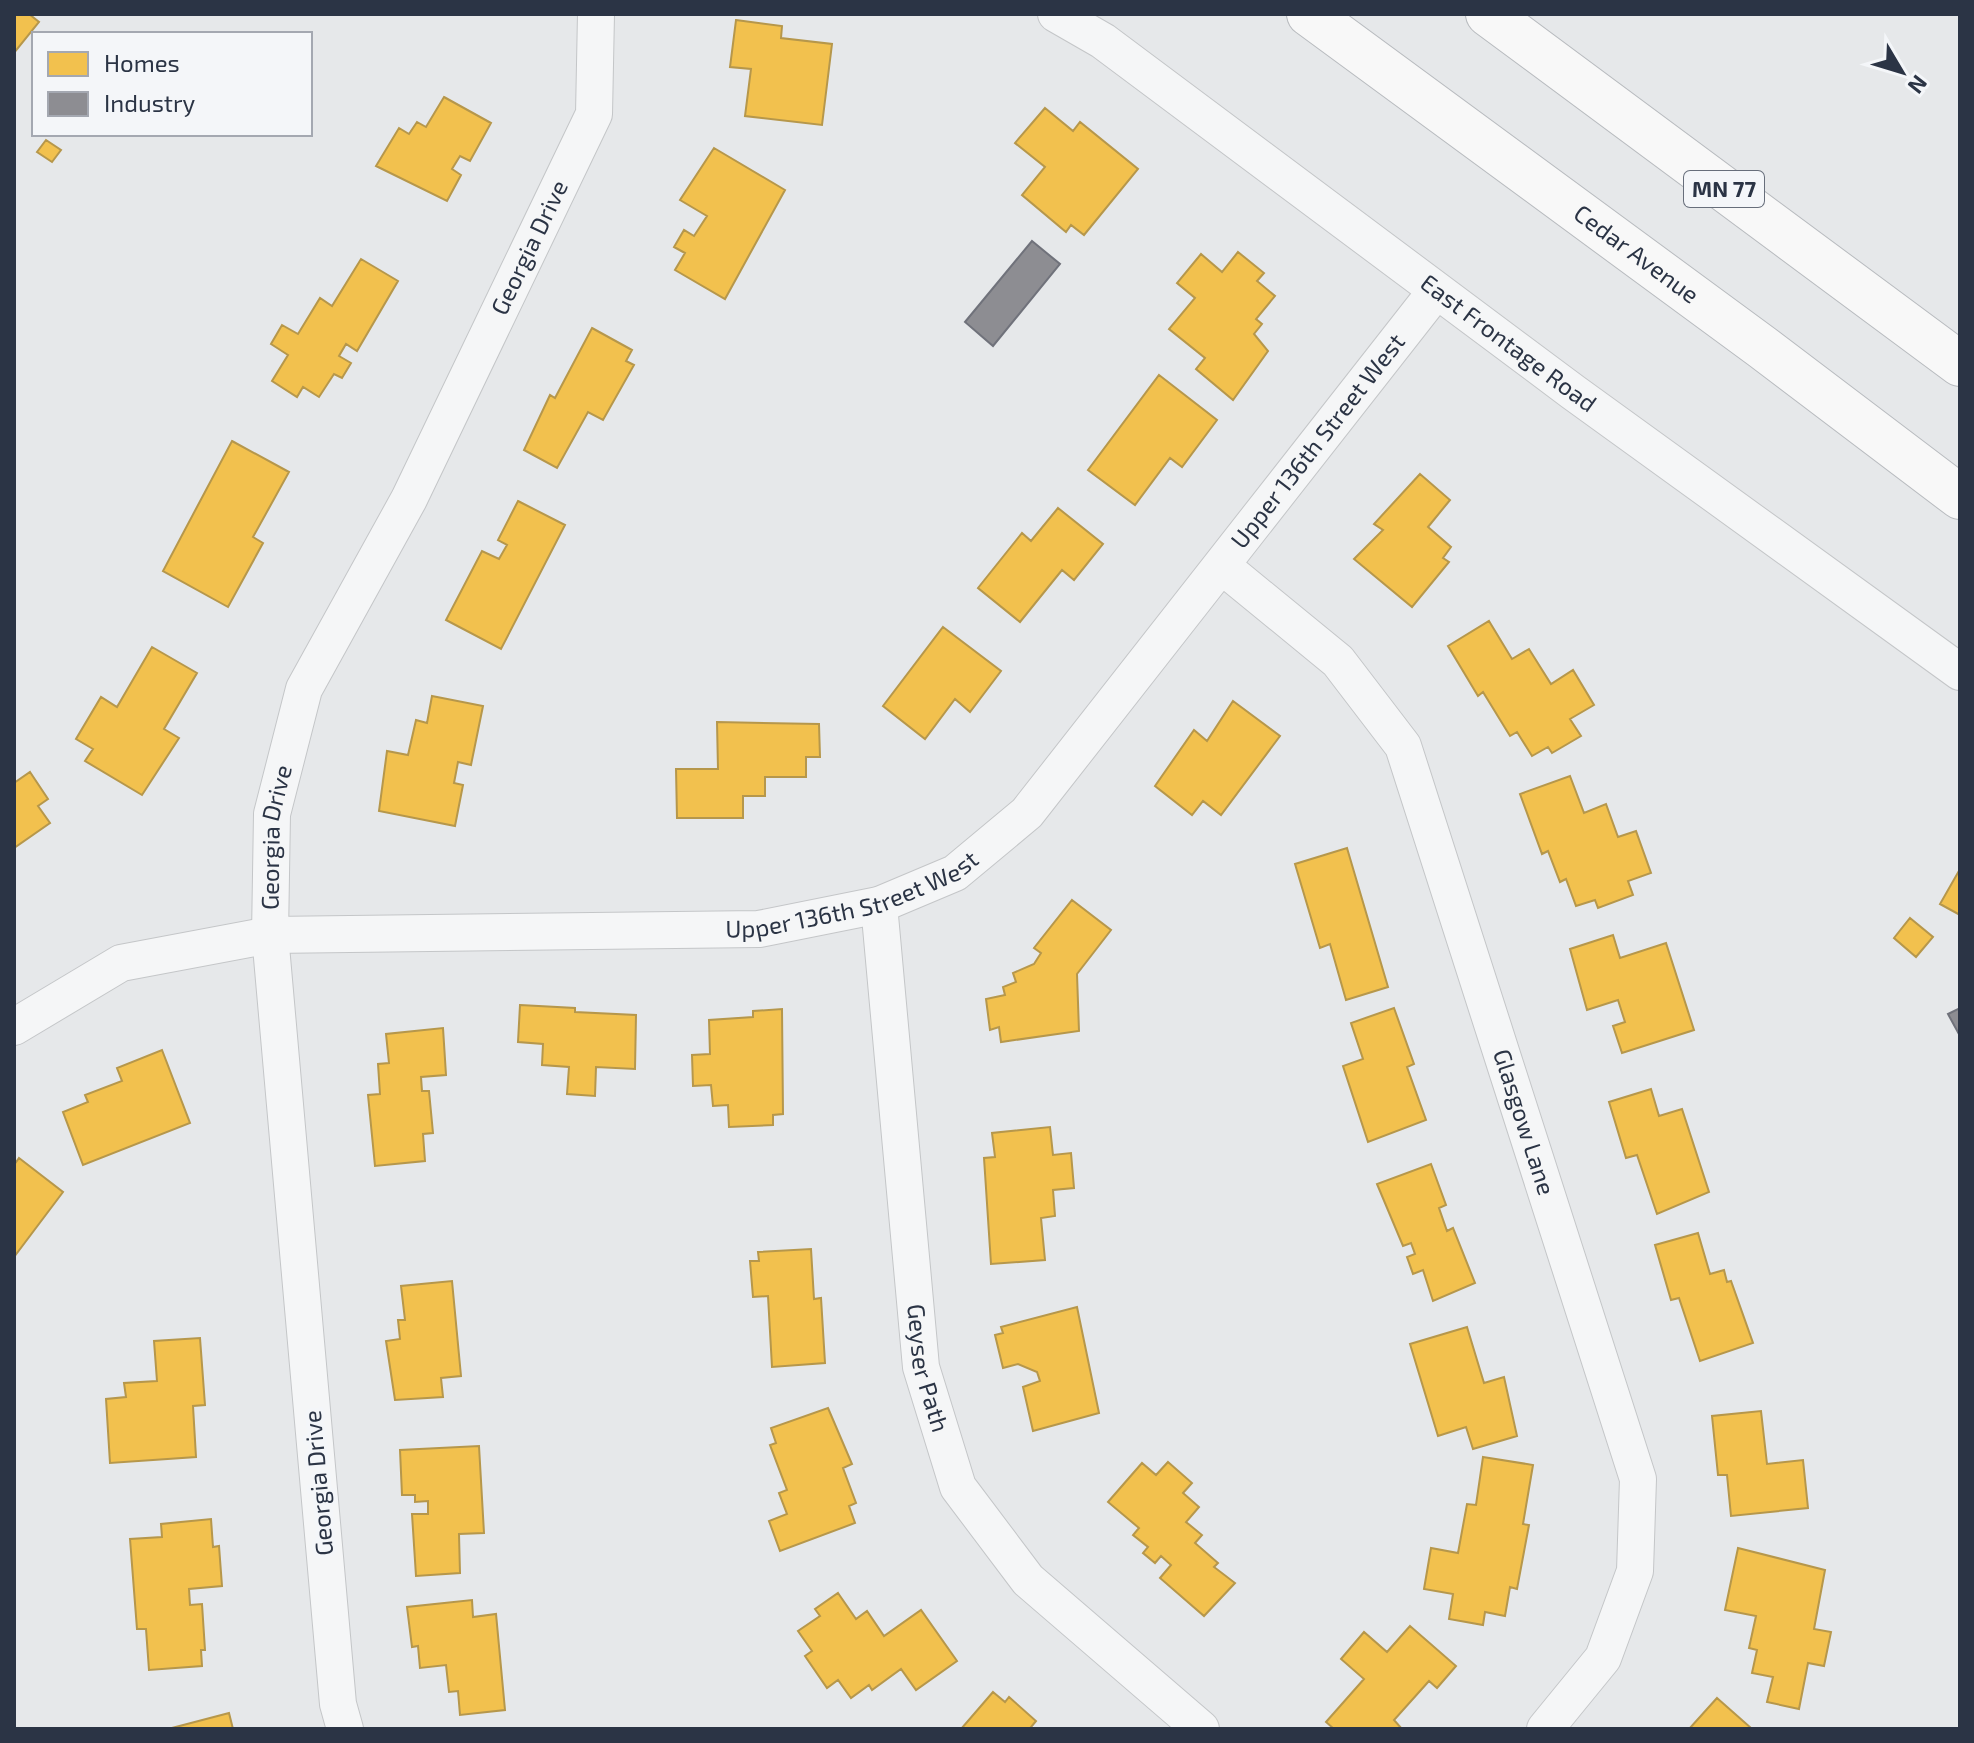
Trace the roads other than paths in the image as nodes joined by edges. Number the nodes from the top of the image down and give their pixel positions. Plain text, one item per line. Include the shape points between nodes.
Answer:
1 (596, 14) edge
2 (1056, 14) edge
3 (1309, 14) edge
4 (1488, 14) edge
5 (1436, 291) junction
6 (1960, 364) edge
7 (1960, 497) edge
8 (1222, 566) junction
9 (1960, 672) edge
10 (879, 905) junction
11 (270, 935) junction
12 (14, 1027) edge
13 (345, 1729) edge
14 (1201, 1729) edge
15 (1545, 1729) edge

1 - 11 street, Georgia Drive via 594,114 409,499 304,689 272,814
2 - 5 street, East Frontage Road via 1103,41
3 - 7 highway, Cedar Avenue
4 - 6 highway, MN 77
5 - 8 street, Upper 136th Street West
5 - 9 street, East Frontage Road
8 - 10 street, Upper 136th Street West via 1027,813 955,873
8 - 15 street, Glasgow Lane via 1338,661 1403,746 1638,1479 1635,1571 1609,1644
10 - 11 street, Upper 136th Street West via 759,929
10 - 14 street, Geyser Path via 921,1367 958,1487 1028,1580
11 - 12 street, Upper 136th Street West via 121,963
11 - 13 street, Georgia Drive via 338,1704

